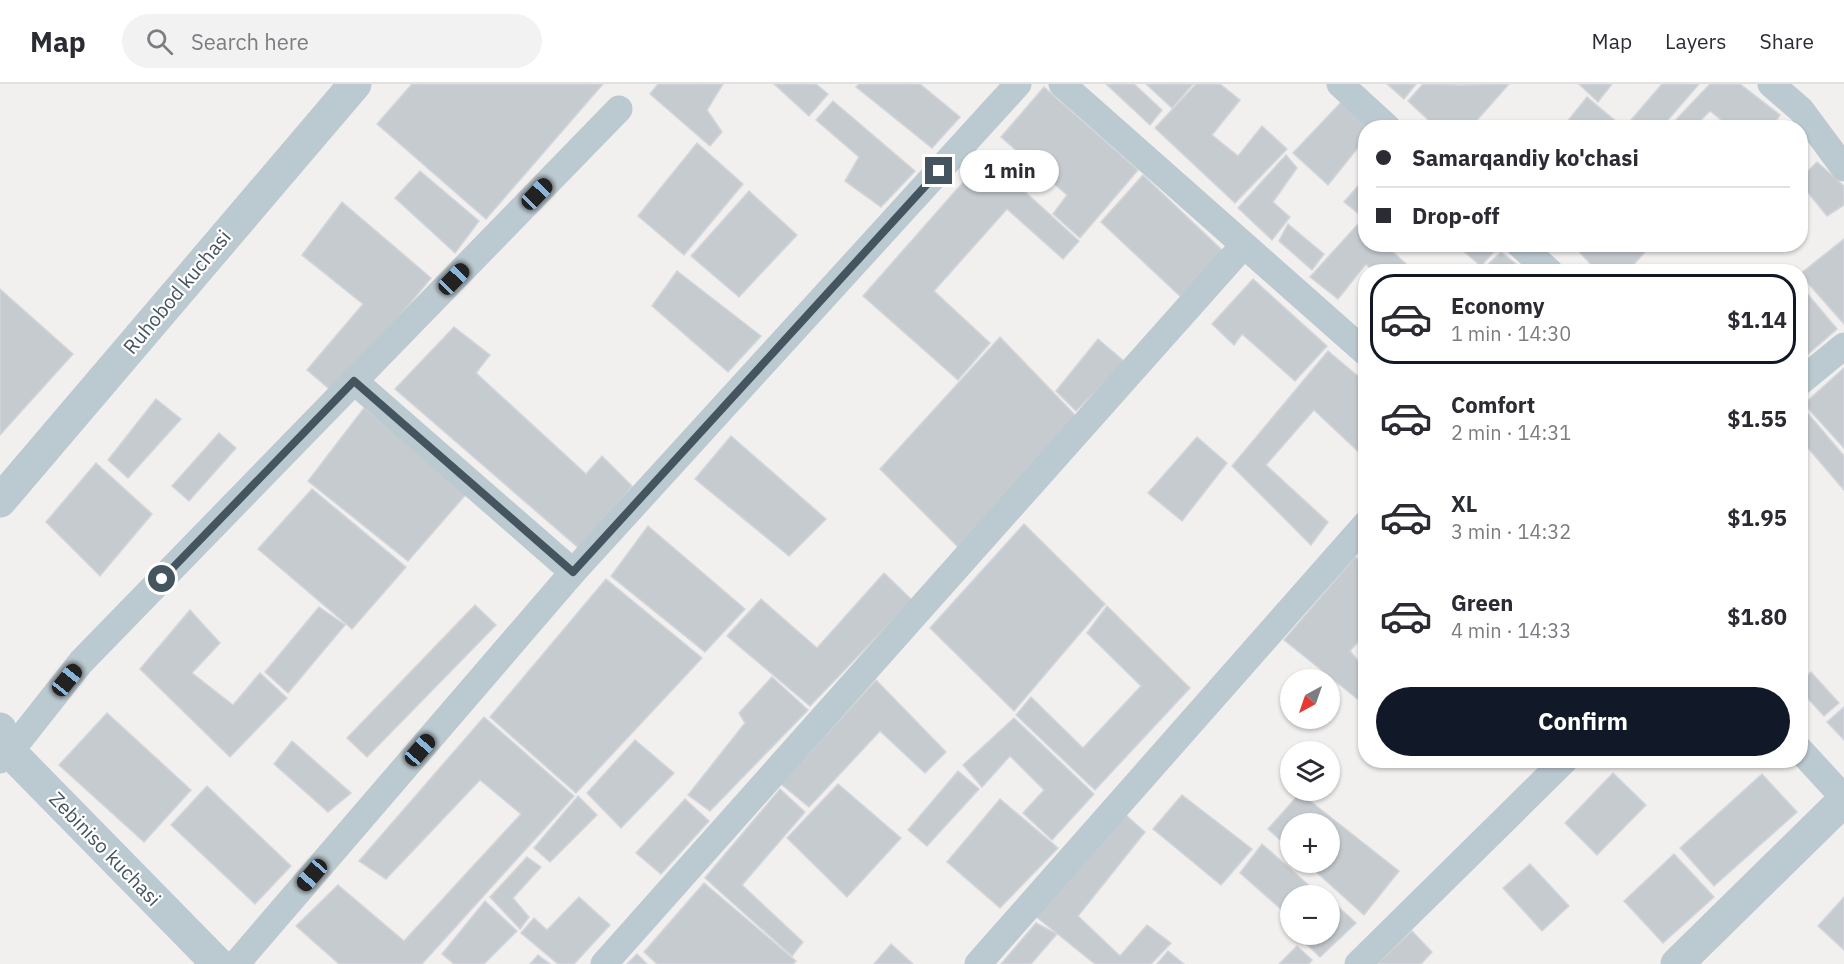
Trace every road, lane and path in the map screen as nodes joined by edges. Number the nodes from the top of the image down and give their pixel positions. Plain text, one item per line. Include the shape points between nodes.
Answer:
1 (354, 84) edge
2 (1018, 84) edge
3 (1062, 84) edge
4 (1340, 84) edge
5 (1771, 84) edge
6 (619, 109) dead end
7 (1379, 120) edge
8 (1844, 168) edge
9 (1243, 246) junction
10 (1528, 252) edge
11 (1541, 264) edge
12 (1358, 346) edge
13 (1844, 346) edge
14 (1808, 375) edge
15 (354, 381) junction
16 (0, 501) edge
17 (1358, 533) edge
18 (573, 572) junction
19 (3, 747) edge
20 (1808, 759) edge
21 (1557, 768) edge
22 (1844, 799) edge
23 (218, 964) edge
24 (236, 964) edge
25 (604, 964) edge
26 (978, 964) edge
27 (1358, 964) edge
28 (1677, 964) edge

1 - 16 street, Ruhobod kuchasi
2 - 18 street
3 - 9 street
4 - 7 street
5 - 8 street via 1801,110
6 - 15 street
9 - 12 street
9 - 25 street
10 - 11 street
13 - 14 street
15 - 18 street
15 - 19 street
17 - 26 street
18 - 24 street
19 - 23 street, Zebiniso kuchasi
20 - 22 street
21 - 27 street
22 - 28 street

